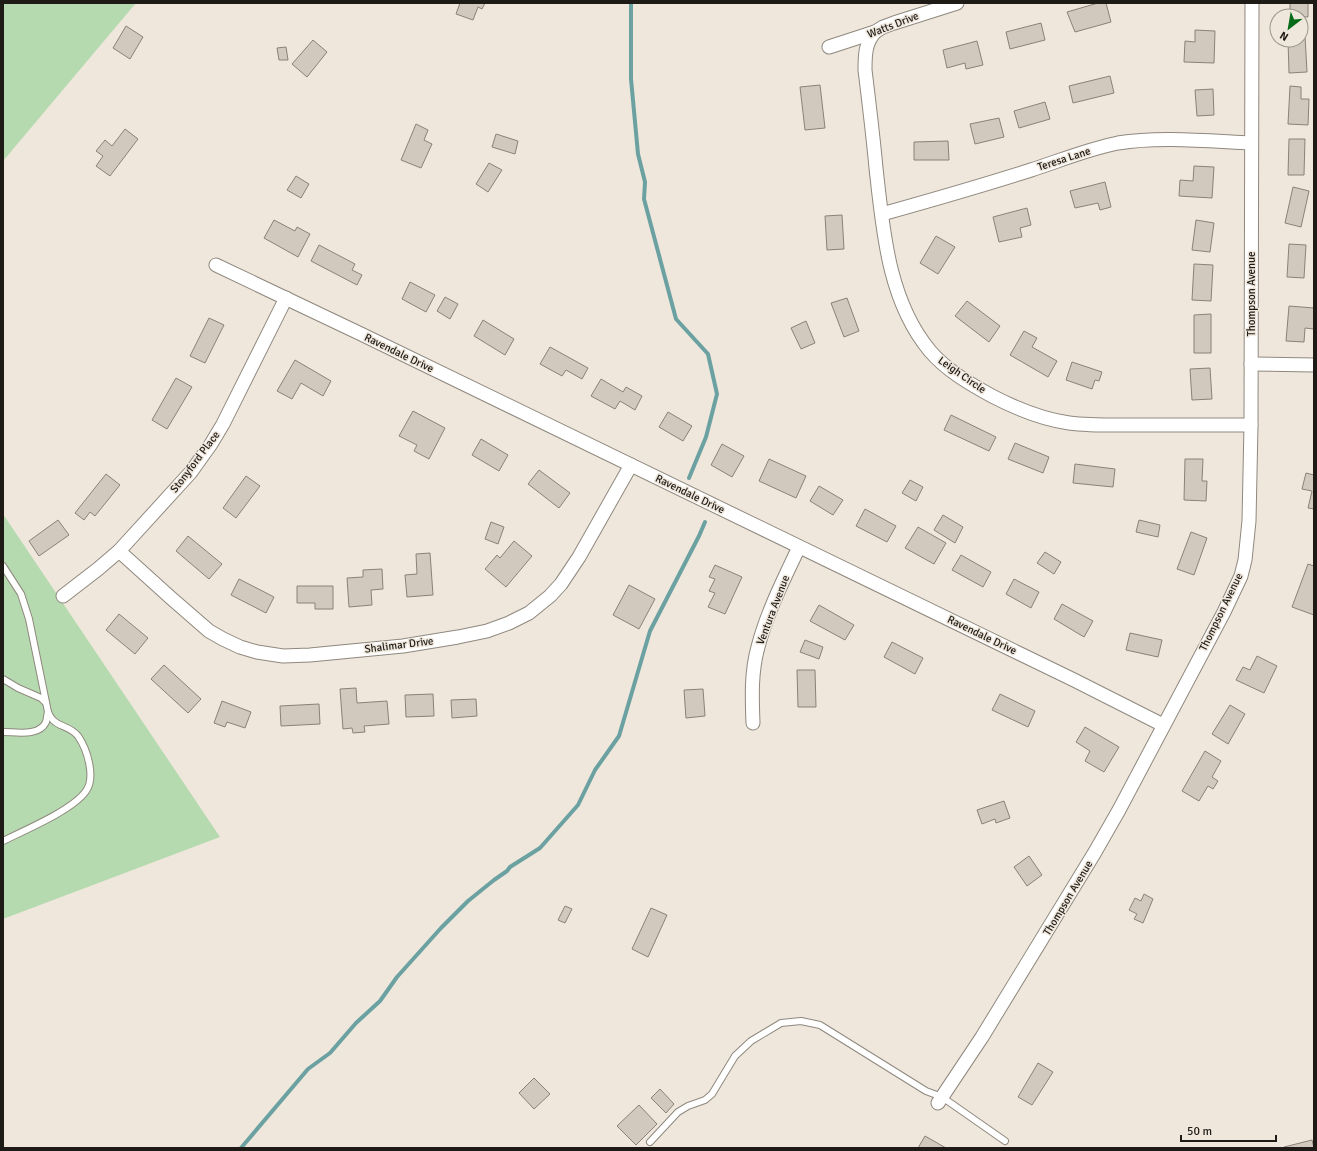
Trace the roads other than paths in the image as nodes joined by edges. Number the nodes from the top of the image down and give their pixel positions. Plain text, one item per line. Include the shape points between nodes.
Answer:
1 (957, 3) edge
2 (1252, 3) edge
3 (875, 32) junction
4 (829, 47) dead end
5 (1251, 143) junction
6 (882, 214) junction
7 (216, 265) dead end
8 (286, 298) junction
9 (1251, 364) junction
10 (1314, 365) edge
11 (1251, 425) junction
12 (631, 465) junction
13 (799, 547) junction
14 (119, 551) junction
15 (3, 566) edge
16 (63, 596) dead end
17 (3, 679) edge
18 (46, 703) junction
19 (48, 712) junction
20 (753, 723) dead end
21 (1163, 725) junction
22 (3, 732) edge
23 (3, 840) edge
24 (940, 1100) junction
25 (1005, 1141) dead end
26 (650, 1142) dead end

1 - 3 street, Watts Drive via 894,23
2 - 5 street, Thompson Avenue
3 - 4 street, Watts Drive
3 - 6 street, Leigh Circle via 867,44 865,58
5 - 6 street, Teresa Lane via 1184,140 1118,143
5 - 9 street, Thompson Avenue
6 - 11 street, Leigh Circle via 893,276 918,335 946,367 977,388 1032,415 1071,423
7 - 8 street, Ravendale Drive
8 - 12 street, Ravendale Drive
8 - 14 street, Stonyford Place via 211,444 190,472
9 - 10 street
9 - 11 street, Thompson Avenue
11 - 21 street, Thompson Avenue via 1249,522 1241,576
12 - 13 street, Ravendale Drive
12 - 14 street, Shalimar Drive via 579,558 550,596 530,613 509,624 458,637 403,646 310,655 283,656 257,652 223,640 209,630
13 - 20 street, Ventura Avenue via 767,619 758,647 752,685
13 - 21 street, Ravendale Drive
14 - 16 street, Stonyford Place
15 - 18 lane via 21,594 29,619
17 - 18 lane
18 - 19 lane
19 - 22 lane via 46,723 40,729 29,733
19 - 23 lane via 53,721 68,727 78,736 87,752 90,783 74,803 52,817
21 - 24 street, Thompson Avenue via 1096,852
24 - 25 lane
24 - 26 lane via 820,1025 801,1021 781,1023 751,1041 735,1056 712,1094 705,1100 678,1112

